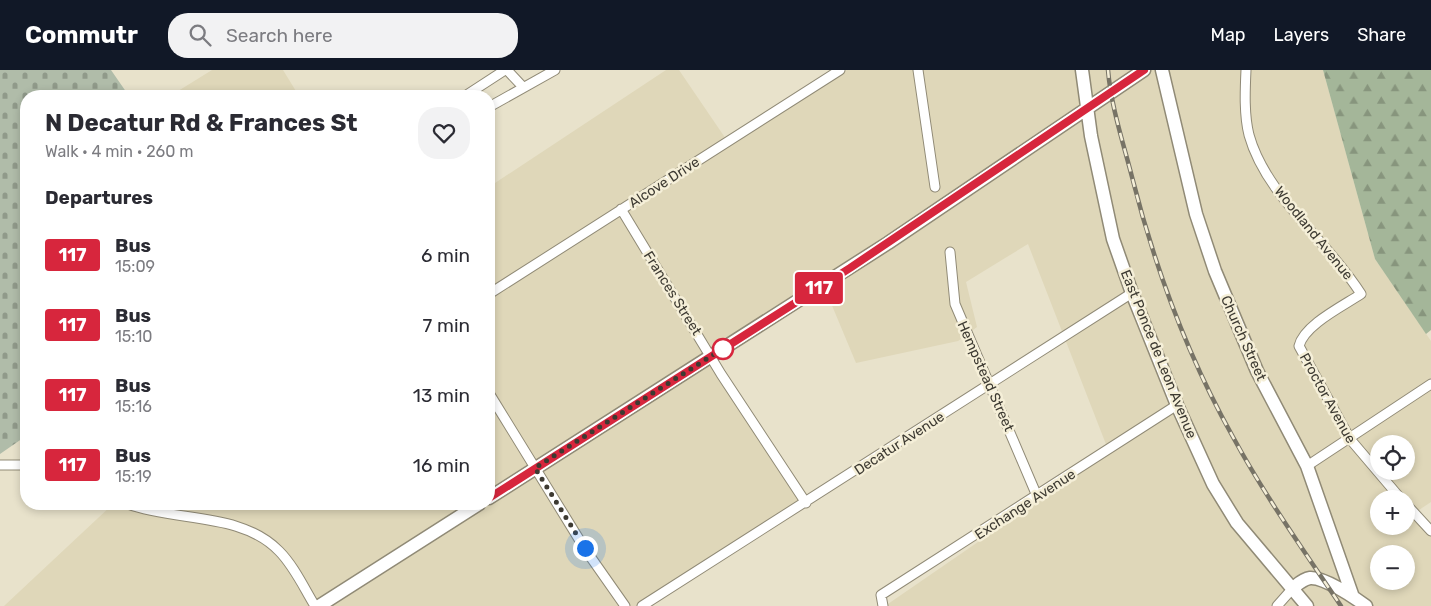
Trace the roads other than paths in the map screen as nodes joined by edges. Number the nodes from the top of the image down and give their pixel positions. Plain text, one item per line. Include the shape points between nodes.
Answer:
1 (506, 70) edge
2 (555, 70) edge
3 (840, 70) edge
4 (918, 70) edge
5 (1082, 70) edge
6 (1144, 70) edge
7 (1162, 70) edge
8 (1246, 70) edge
9 (523, 87) junction
10 (474, 90) edge
11 (495, 103) edge
12 (1087, 108) junction
13 (935, 187) dead end
14 (621, 209) junction
15 (950, 252) dead end
16 (495, 290) edge
17 (1132, 293) junction
18 (1300, 340) joint
19 (712, 356) junction
20 (1431, 384) edge
21 (989, 386) junction
22 (495, 403) edge
23 (1177, 405) junction
24 (1350, 439) junction
25 (0, 465) edge
26 (20, 465) edge
27 (1307, 466) junction
28 (535, 468) junction
29 (1394, 490) edge
30 (495, 494) edge
31 (1037, 496) junction
32 (806, 503) junction
33 (149, 510) edge
34 (470, 510) edge
35 (1415, 514) edge
36 (1431, 531) edge
37 (1293, 588) junction
38 (1353, 596) junction
39 (315, 606) edge
40 (319, 606) edge
41 (625, 606) edge
42 (642, 606) edge
43 (883, 606) edge
44 (1277, 606) edge
45 (1307, 606) edge
46 (1366, 606) edge

1 - 9 street
1 - 10 street
2 - 9 street
3 - 14 street, Alcove Drive
4 - 13 street
5 - 12 main road, East Ponce de Leon Avenue
6 - 12 main road
7 - 27 main road, Church Street via 1196,214 1215,270 1257,371
8 - 18 street, Woodland Avenue via 1249,135 1261,163 1283,197 1361,294 1312,327
9 - 11 street
12 - 17 main road, East Ponce de Leon Avenue via 1113,239
12 - 19 main road via 888,243
14 - 16 street, Alcove Drive
14 - 19 street, Frances Street
15 - 21 street, Hempstead Street via 955,304
17 - 21 street, Decatur Avenue
17 - 23 main road, East Ponce de Leon Avenue
18 - 24 street, Proctor Avenue via 1299,346
19 - 28 main road
19 - 32 street, Frances Street
20 - 24 street
21 - 31 street, Hempstead Street
21 - 32 street, Decatur Avenue
22 - 28 street
23 - 31 street, Exchange Avenue
23 - 37 main road, East Ponce de Leon Avenue via 1227,508 1254,545
24 - 27 street
24 - 29 street, Proctor Avenue
25 - 26 street
27 - 38 main road, Church Street
28 - 30 main road
28 - 41 street
31 - 43 street, Exchange Avenue via 881,595
32 - 42 street, Decatur Avenue
33 - 39 street via 245,529 270,543 280,552
34 - 40 main road
35 - 36 street
37 - 38 main road via 1309,578 1318,579
37 - 44 street
37 - 45 main road, East Ponce de Leon Avenue
38 - 46 main road

